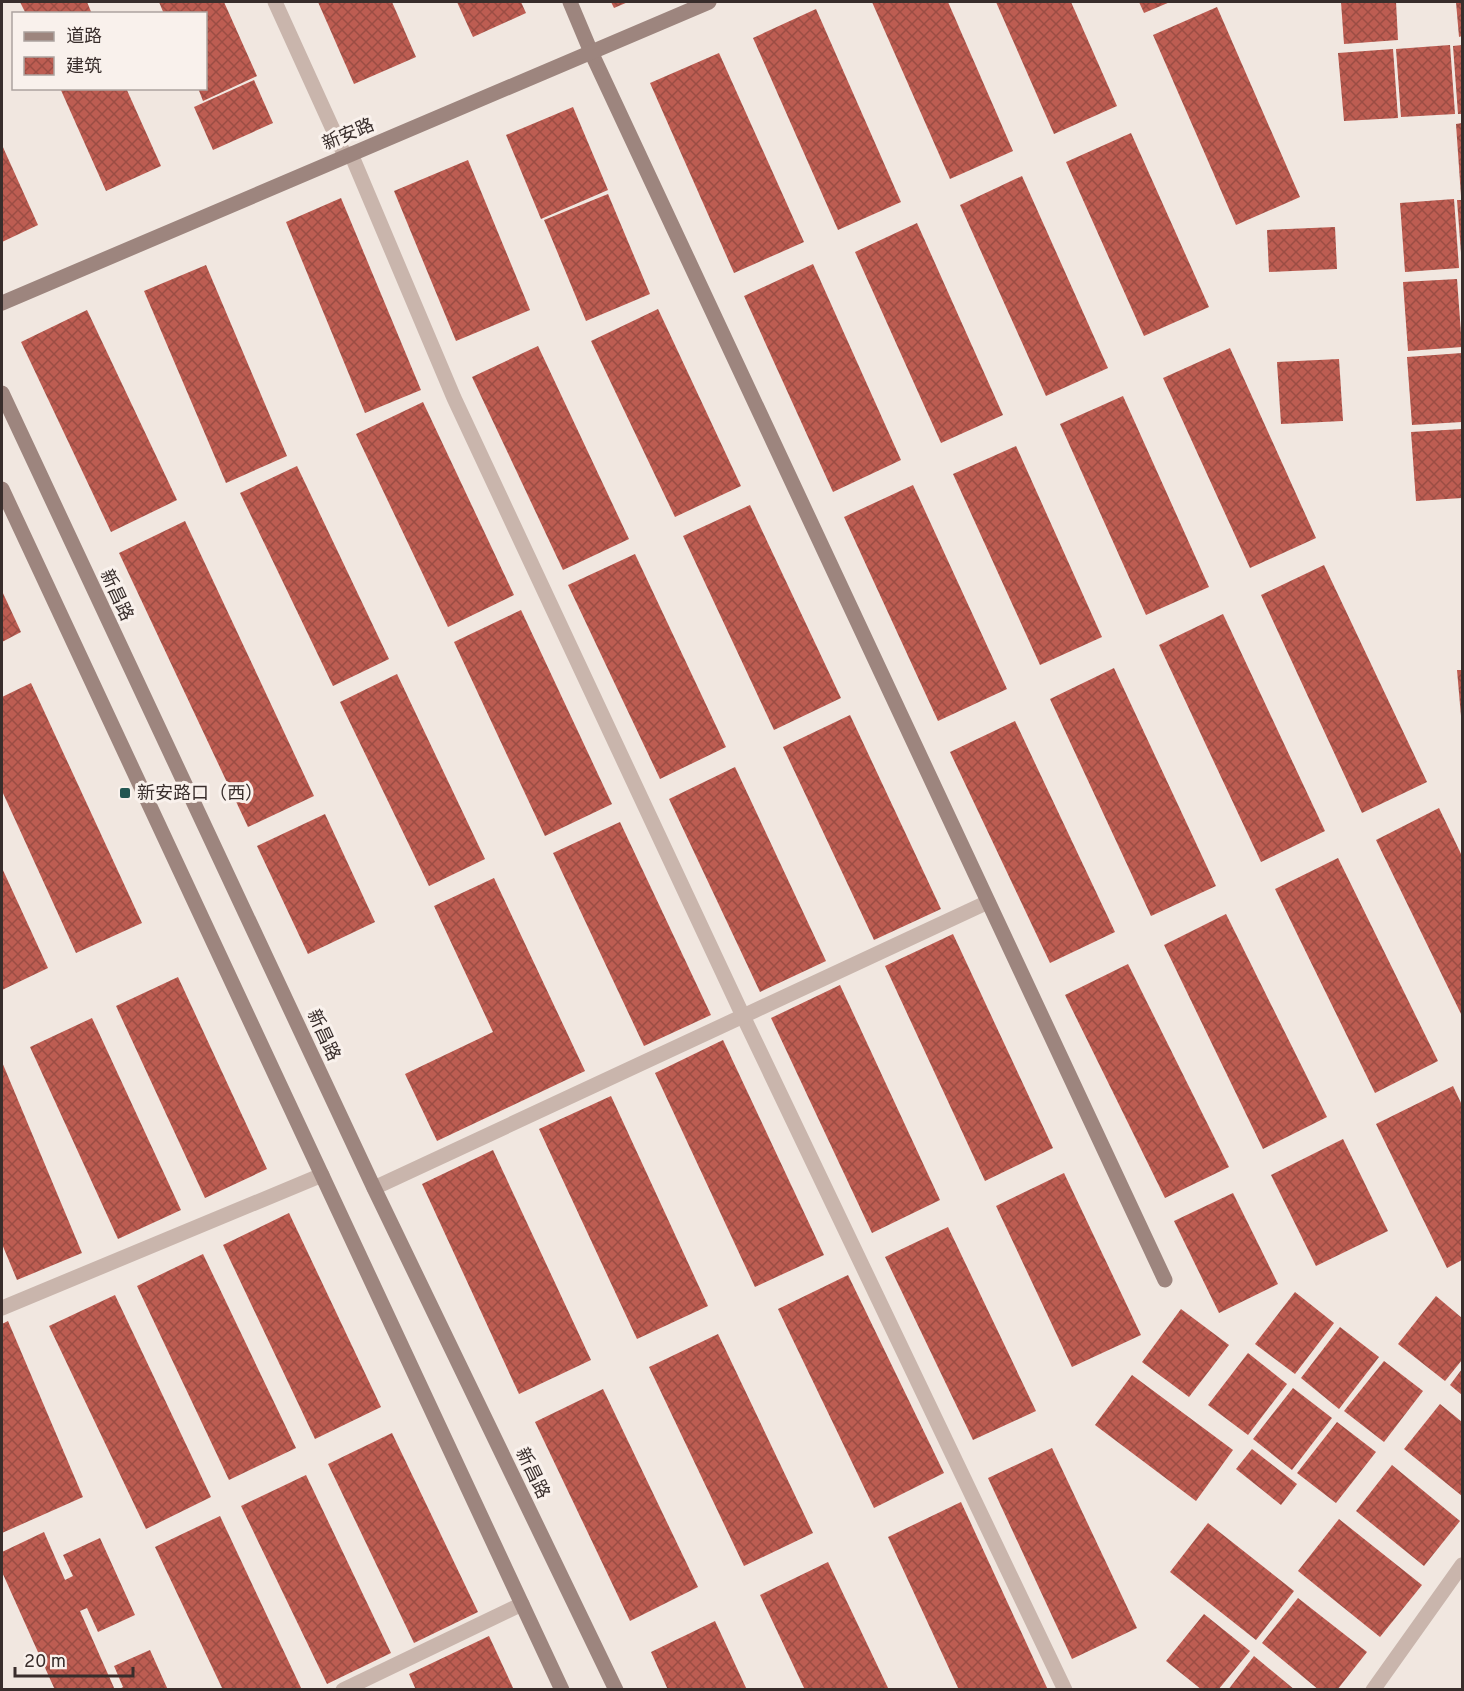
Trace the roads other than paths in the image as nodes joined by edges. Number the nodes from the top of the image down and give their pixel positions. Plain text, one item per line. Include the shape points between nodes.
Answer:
1 (275, 2) edge
2 (570, 2) edge
3 (709, 2) edge
4 (591, 52) junction
5 (348, 155) junction
6 (2, 303) edge
7 (2, 393) edge
8 (2, 489) edge
9 (988, 902) junction
10 (743, 1016) junction
11 (322, 1175) junction
12 (374, 1188) junction
13 (1164, 1280) dead end
14 (2, 1308) edge
15 (1462, 1565) edge
16 (522, 1605) junction
17 (343, 1689) edge
18 (562, 1689) edge
19 (616, 1689) edge
20 (1065, 1689) edge
21 (1373, 1689) edge

1 - 5 lane
2 - 4 street
3 - 4 street, 新安路
4 - 5 street, 新安路
4 - 9 street
5 - 6 street, 新安路
5 - 10 lane via 454,398
7 - 12 street, 新昌路
8 - 11 street
9 - 10 lane
9 - 13 street
10 - 12 lane
10 - 20 lane
11 - 14 lane
11 - 16 street
12 - 19 street, 新昌路
15 - 21 lane
16 - 17 lane
16 - 18 street

